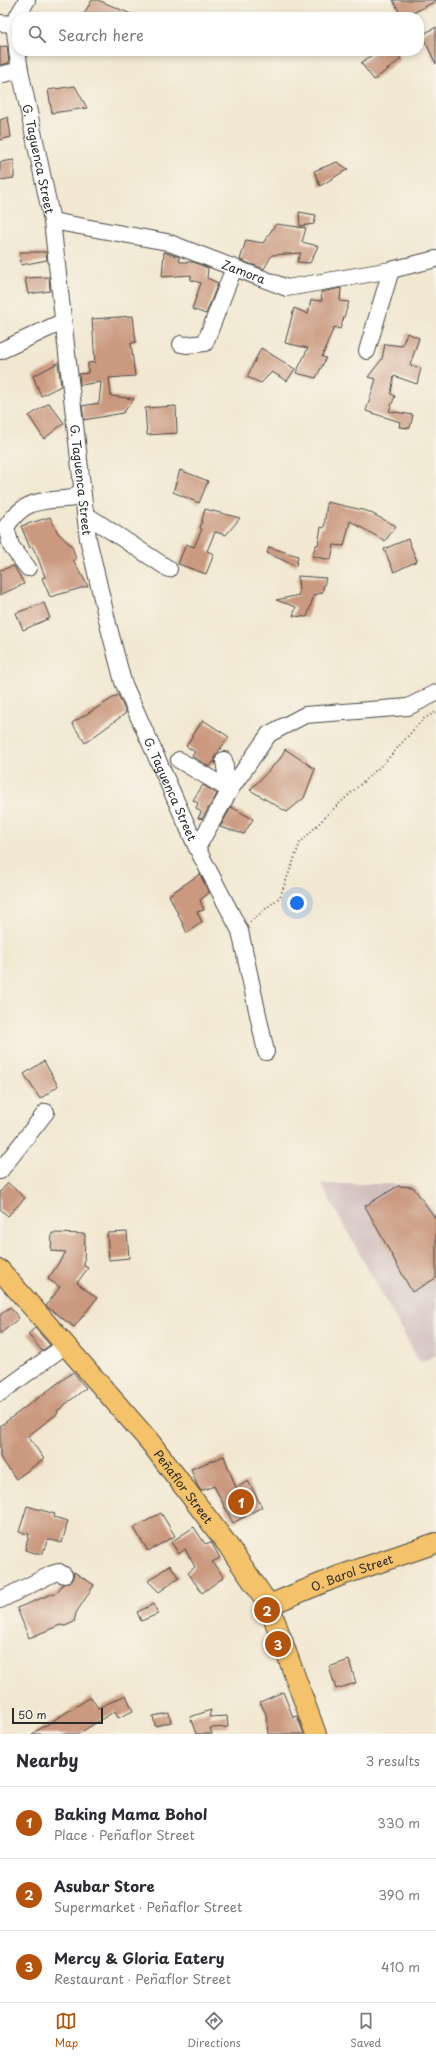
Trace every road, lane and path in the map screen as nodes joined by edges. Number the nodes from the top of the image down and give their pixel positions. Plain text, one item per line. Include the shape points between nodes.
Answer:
1 (27, 0) edge
2 (18, 12) edge
3 (18, 56) edge
4 (20, 70) junction
5 (0, 74) edge
6 (52, 221) junction
7 (436, 258) edge
8 (234, 268) junction
9 (392, 270) junction
10 (62, 322) junction
11 (181, 344) dead end
12 (0, 351) edge
13 (366, 351) dead end
14 (82, 489) junction
15 (85, 514) junction
16 (28, 568) dead end
17 (169, 569) dead end
18 (436, 693) edge
19 (436, 712) edge
20 (179, 760) dead end
21 (224, 760) dead end
22 (226, 788) junction
23 (197, 848) junction
24 (240, 931) junction
25 (266, 1052) dead end
26 (46, 1112) dead end
27 (0, 1171) edge
28 (0, 1270) edge
29 (66, 1345) junction
30 (0, 1393) edge
31 (436, 1543) edge
32 (64, 1575) dead end
33 (0, 1600) edge
34 (269, 1605) junction
35 (316, 1734) edge

1 - 2 street
3 - 4 street, G. Taguenca Street
4 - 5 street
4 - 6 street, G. Taguenca Street
6 - 8 street, Zamora via 168,242
6 - 10 street, G. Taguenca Street
7 - 9 street, Zamora
8 - 9 street, Zamora via 287,288
8 - 11 street via 205,342
9 - 13 street
10 - 12 street
10 - 14 street, G. Taguenca Street
14 - 15 street, G. Taguenca Street
14 - 16 street via 74,498 30,503 15,514 6,527 11,546
15 - 17 street
15 - 23 street, G. Taguenca Street via 88,539 123,682
18 - 22 street via 408,707 305,715 269,734
19 - 24 path via 423,720 385,762 300,843 280,897
20 - 22 street
21 - 22 street
22 - 23 street
23 - 24 street, G. Taguenca Street
24 - 25 street, G. Taguenca Street
26 - 27 street
28 - 29 main road, Peñaflor Street
29 - 30 street
29 - 34 main road, Peñaflor Street via 150,1442 227,1544
31 - 34 main road, O. Barol Street via 338,1576
32 - 33 street via 59,1572 52,1574
34 - 35 main road, Peñaflor Street

